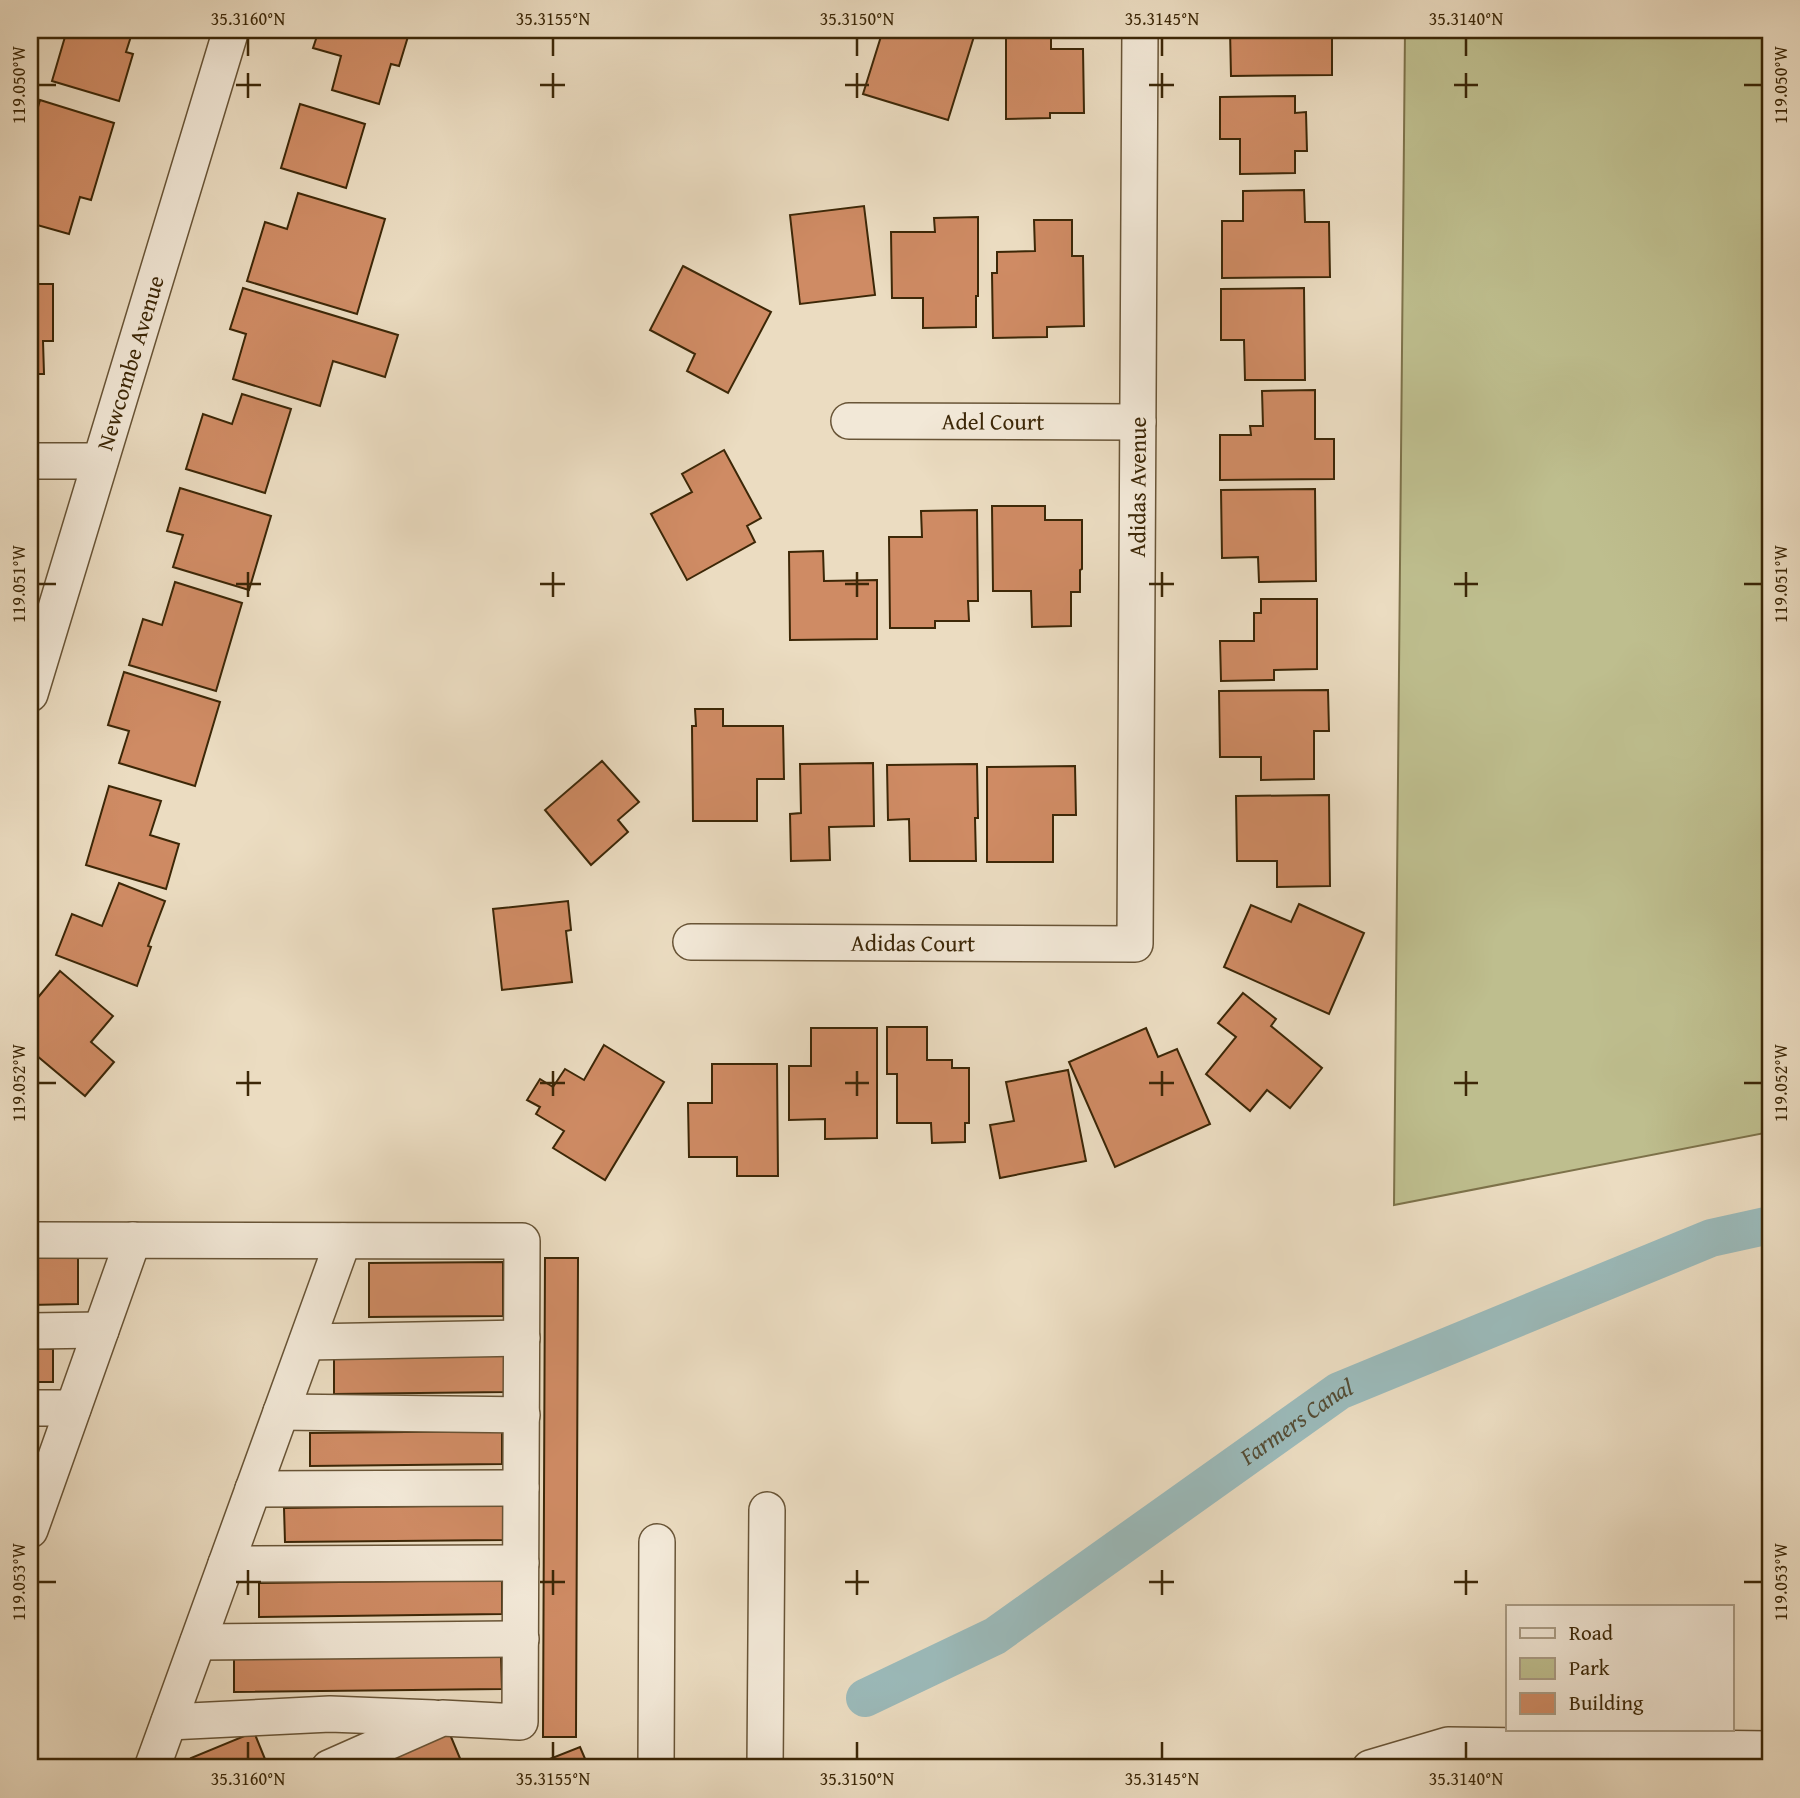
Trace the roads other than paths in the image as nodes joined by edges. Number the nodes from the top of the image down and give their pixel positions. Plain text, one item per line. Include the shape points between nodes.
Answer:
1 (231, 30) edge
2 (1140, 30) edge
3 (849, 421) dead end
4 (1138, 422) junction
5 (30, 461) edge
6 (100, 461) junction
7 (30, 694) edge
8 (691, 942) dead end
9 (1135, 944) joint
10 (30, 1240) edge
11 (133, 1240) junction
12 (343, 1241) junction
13 (101, 1330) junction
14 (30, 1331) edge
15 (522, 1338) junction
16 (307, 1342) junction
17 (30, 1408) edge
18 (73, 1408) junction
19 (281, 1412) junction
20 (522, 1415) junction
21 (38, 1486) edge
22 (521, 1488) junction
23 (253, 1489) junction
24 (767, 1510) dead end
25 (30, 1530) edge
26 (657, 1542) dead end
27 (521, 1563) junction
28 (226, 1564) junction
29 (521, 1639) junction
30 (198, 1642) junction
31 (442, 1718) junction
32 (169, 1722) junction
33 (1770, 1749) edge
34 (152, 1768) edge
35 (329, 1768) edge
36 (656, 1768) edge
37 (765, 1768) edge
38 (1370, 1768) edge

1 - 6 street, Newcombe Avenue
2 - 4 street, Adidas Avenue
3 - 4 street, Adel Court
4 - 9 street, Adidas Avenue
5 - 6 street
6 - 7 street, Newcombe Avenue
8 - 9 street, Adidas Court
10 - 11 street
11 - 12 street
11 - 13 street
12 - 15 street via 522,1241
12 - 16 street
13 - 14 street
13 - 18 street
15 - 16 street
15 - 20 street
16 - 19 street
17 - 18 street
18 - 21 street
19 - 20 street
19 - 23 street
20 - 22 street
21 - 25 street
22 - 23 street
22 - 27 street
23 - 28 street
24 - 37 street
26 - 36 street
27 - 28 street
27 - 29 street
28 - 30 street
29 - 30 street
29 - 31 street via 520,1722
30 - 32 street
31 - 32 street via 330,1714
31 - 35 street
32 - 34 street
33 - 38 street via 1448,1745

